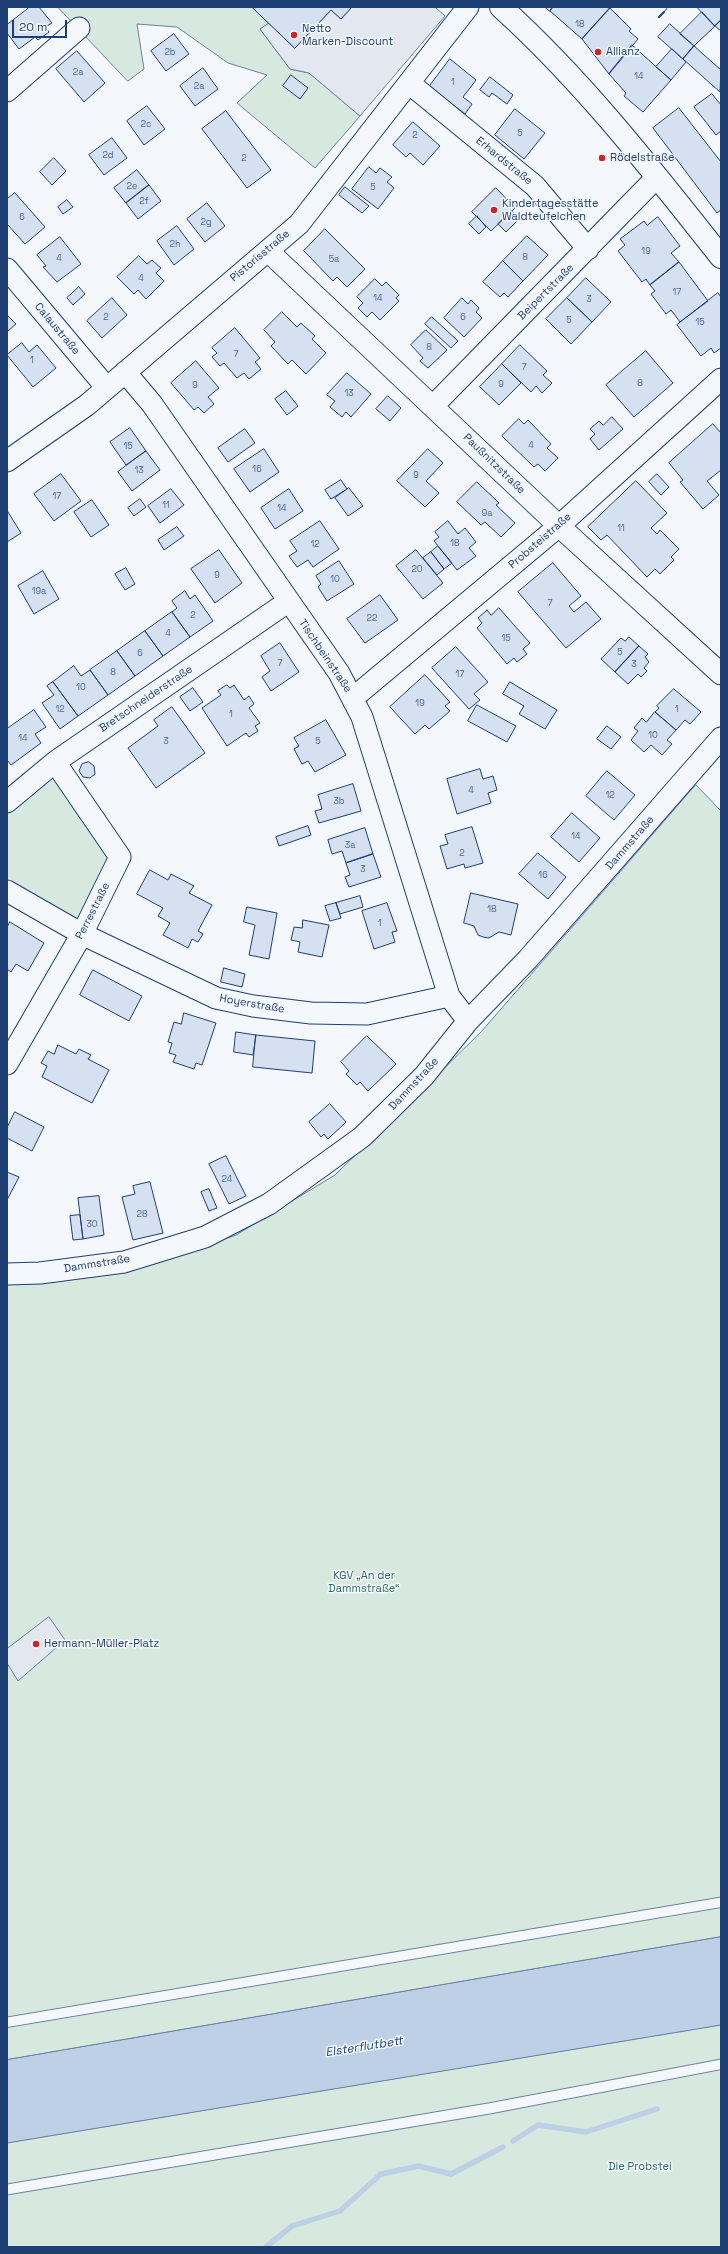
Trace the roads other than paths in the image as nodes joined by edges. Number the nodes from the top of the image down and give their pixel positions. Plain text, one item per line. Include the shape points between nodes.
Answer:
1 (468, 7) edge
2 (501, 7) edge
3 (79, 28) dead end
4 (408, 83) junction
5 (7, 90) edge
6 (657, 177) junction
7 (588, 249) junction
8 (268, 252) junction
9 (721, 257) edge
10 (7, 269) edge
11 (125, 372) junction
12 (721, 379) edge
13 (107, 388) junction
14 (433, 406) junction
15 (7, 461) edge
16 (559, 526) junction
17 (289, 601) junction
18 (721, 674) edge
19 (353, 698) junction
20 (721, 738) edge
21 (55, 762) junction
22 (7, 802) edge
23 (7, 891) edge
24 (82, 934) junction
25 (449, 996) junction
26 (468, 1021) junction
27 (7, 1064) edge
28 (7, 1274) edge

1 - 4 street, Pistorisstraße
2 - 6 main road via 576,81 615,124
3 - 5 street
4 - 7 street, Erhardstraße via 535,186
4 - 8 street, Pistorisstraße via 299,224
6 - 7 street, Beipertstraße
6 - 9 main road
7 - 14 street, Beipertstraße
8 - 11 street, Pistorisstraße via 244,269
8 - 14 street, Paußnitzstraße
10 - 13 street, Calaustraße
11 - 13 street, Pistorisstraße
11 - 17 street, Tischbeinstraße via 152,404
12 - 16 street, Probsteistraße
13 - 15 street, Pistorisstraße
14 - 16 street, Paußnitzstraße
16 - 18 street, Paußnitzstraße
16 - 19 street, Probsteistraße
17 - 19 street, Tischbeinstraße via 339,673
17 - 21 street, Bretschneiderstraße
19 - 25 street, Tischbeinstraße via 362,717
20 - 26 street, Dammstraße via 528,959
21 - 22 street, Bretschneiderstraße
21 - 24 street, Perrestraße via 120,857
23 - 24 street, Hoyerstraße
24 - 25 street, Hoyerstraße via 216,998 253,1006 311,1013 366,1014
24 - 27 street, Perrestraße
25 - 26 street, Tischbeinstraße
26 - 28 street, Dammstraße via 424,1076 362,1137 269,1204 204,1237 124,1262

